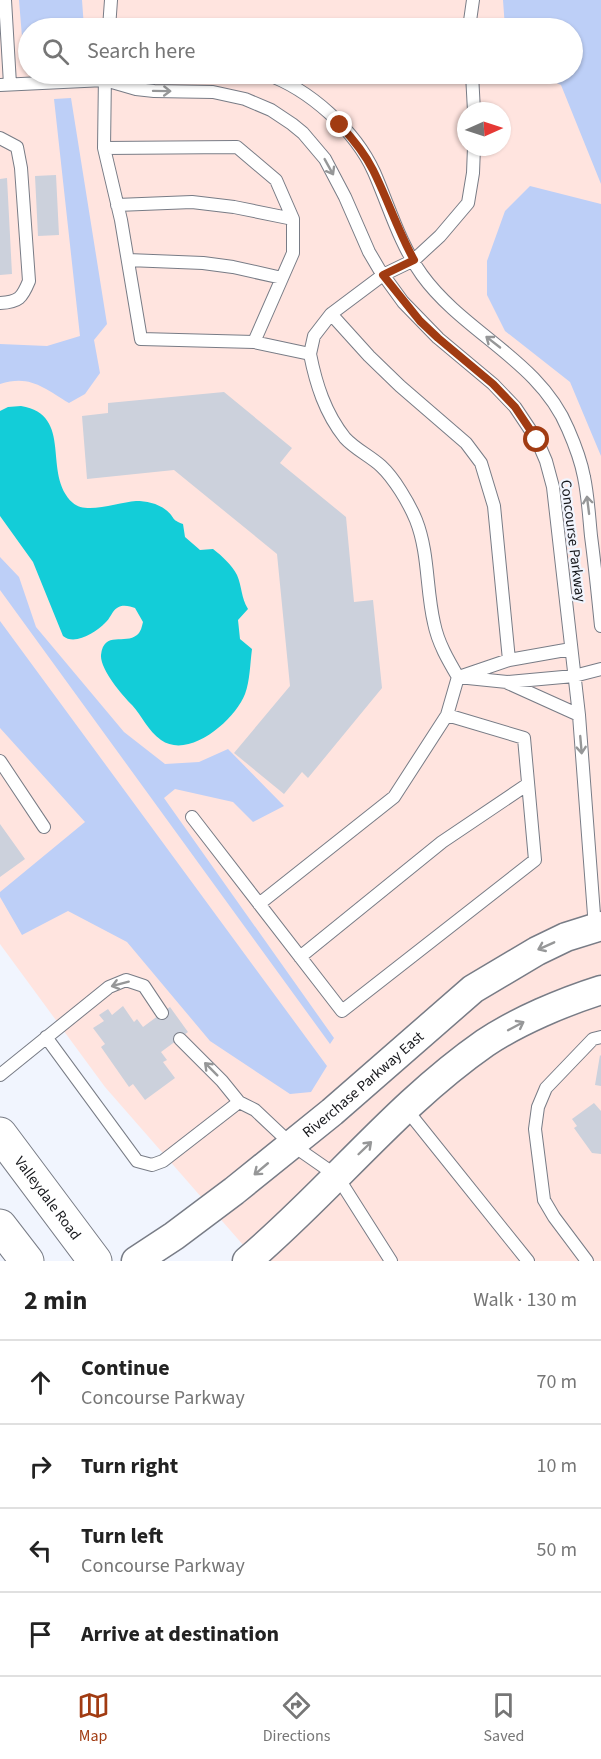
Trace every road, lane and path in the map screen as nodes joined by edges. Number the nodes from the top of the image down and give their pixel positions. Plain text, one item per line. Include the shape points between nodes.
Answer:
1 (5, 0) edge
2 (111, 0) edge
3 (472, 0) edge
4 (110, 18) edge
5 (470, 18) edge
6 (5, 84) edge
7 (105, 84) edge
8 (125, 84) edge
9 (291, 84) edge
10 (473, 84) edge
11 (474, 102) edge
12 (0, 138) edge
13 (104, 148) junction
14 (474, 156) edge
15 (117, 205) junction
16 (293, 219) junction
17 (128, 260) junction
18 (414, 260) junction
19 (383, 275) junction
20 (282, 278) junction
21 (0, 303) edge
22 (331, 314) junction
23 (254, 342) junction
24 (310, 354) junction
25 (601, 626) edge
26 (571, 649) junction
27 (509, 660) junction
28 (601, 669) edge
29 (574, 676) junction
30 (458, 677) junction
31 (507, 682) junction
32 (447, 715) junction
33 (579, 715) junction
34 (0, 760) edge
35 (528, 784) junction
36 (192, 817) dead end
37 (44, 827) dead end
38 (259, 904) junction
39 (599, 930) edge
40 (300, 957) junction
41 (601, 990) edge
42 (162, 1013) dead end
43 (46, 1037) junction
44 (601, 1037) edge
45 (180, 1039) dead end
46 (0, 1075) edge
47 (239, 1102) junction
48 (406, 1108) junction
49 (0, 1134) edge
50 (291, 1144) junction
51 (337, 1176) junction
52 (0, 1226) edge
53 (27, 1261) edge
54 (95, 1261) edge
55 (136, 1261) edge
56 (248, 1261) edge
57 (392, 1261) edge
58 (528, 1261) edge
59 (587, 1261) edge

1 - 6 lane
2 - 4 lane
3 - 5 lane
7 - 13 lane
8 -> 19 lane, Concourse Parkway via 154,91 213,92 245,99 292,124 325,159
9 - 18 lane, Concourse Parkway via 318,103 354,140 373,169
10 - 11 lane
12 - 21 lane via 17,147 29,281 23,296 11,303
13 - 15 lane
13 - 16 lane via 237,147 276,180
14 - 18 lane via 468,203
15 - 16 lane via 192,202
15 - 17 lane
16 - 20 lane via 292,253
17 - 20 lane via 203,263
17 - 23 lane via 141,339
18 - 19 lane
25 -> 18 lane, Concourse Parkway via 585,478 567,427 542,388 512,357 459,316 422,275
19 - 22 lane
19 - 26 lane, Concourse Parkway via 420,321 515,407 537,440 553,487
20 - 23 lane
22 - 24 lane via 314,336
22 - 27 lane via 400,386 466,443 481,463 494,506
23 - 24 lane
24 - 30 lane via 316,384 330,415 346,439 382,467 416,519 426,556 434,625
26 - 27 lane
26 - 29 lane, Concourse Parkway
27 - 30 lane
28 - 29 lane
29 - 31 lane
29 - 33 lane, Concourse Parkway
30 - 31 lane
30 - 32 lane
31 - 33 lane
32 - 35 lane via 524,738
32 - 38 lane via 394,797
33 -> 39 lane, Concourse Parkway
34 - 37 lane
35 - 40 lane via 442,842
35 - 40 lane via 535,860 342,1011
36 - 38 lane
38 - 40 lane
39 -> 50 street, Riverchase Parkway East via 566,938 537,951 473,988
48 -> 41 street via 487,1042 563,1004
42 -> 43 lane via 144,986 126,980 109,987
43 - 46 lane
43 - 47 lane via 137,1161 152,1165 163,1161
44 - 59 lane via 593,1039 546,1088 535,1129 544,1200
47 -> 45 lane
47 - 50 lane via 255,1110
51 -> 48 street
48 - 58 lane
49 - 54 main road, Valleydale Road
50 - 51 lane
50 -> 55 street, Riverchase Parkway East via 234,1191
51 - 56 street
51 - 57 lane
52 - 53 main road

